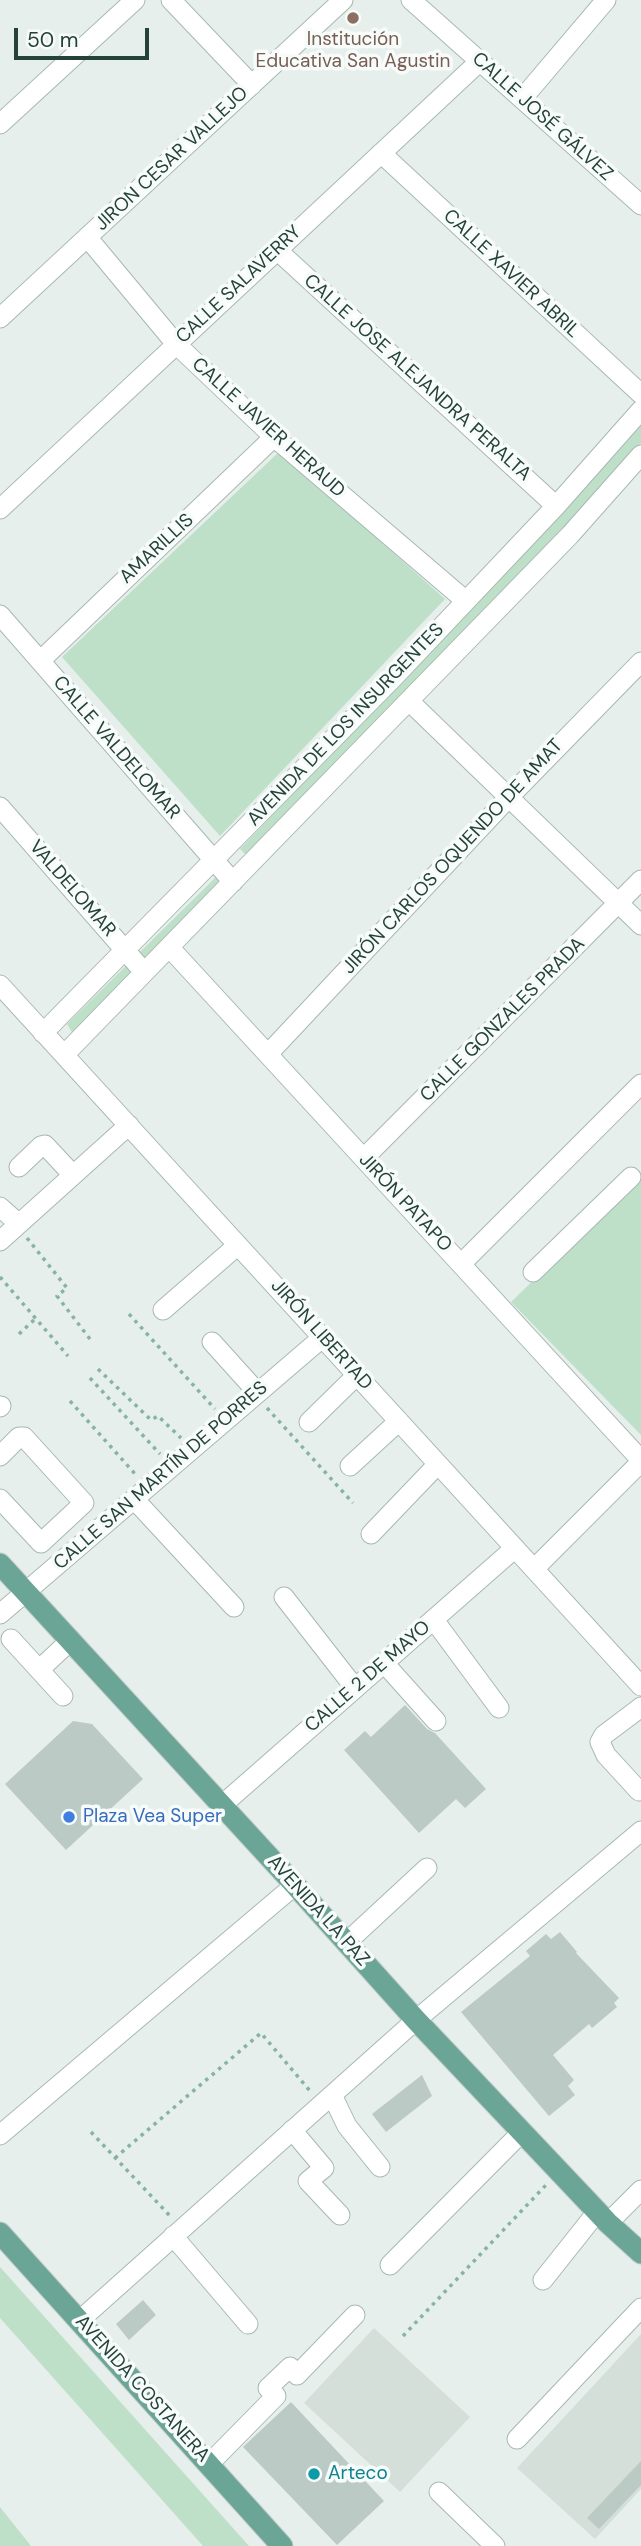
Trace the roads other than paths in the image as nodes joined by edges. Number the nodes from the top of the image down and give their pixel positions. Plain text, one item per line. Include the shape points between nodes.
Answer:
1 (135, 0) edge
2 (171, 0) edge
3 (343, 0) edge
4 (411, 0) edge
5 (606, 0) edge
6 (479, 62) junction
7 (252, 85) junction
8 (522, 99) junction
9 (0, 124) edge
10 (381, 153) junction
11 (637, 193) edge
12 (87, 237) junction
13 (277, 250) junction
14 (0, 318) edge
15 (177, 344) junction
16 (641, 394) edge
17 (641, 410) edge
18 (274, 437) junction
19 (614, 443) junction
20 (639, 463) edge
21 (556, 506) junction
22 (0, 509) edge
23 (466, 601) junction
24 (0, 615) edge
25 (40, 660) junction
26 (641, 662) edge
27 (410, 701) junction
28 (509, 797) junction
29 (0, 807) edge
30 (214, 860) junction
31 (641, 880) edge
32 (233, 882) junction
33 (619, 904) junction
34 (641, 925) edge
35 (169, 947) junction
36 (125, 950) junction
37 (144, 972) junction
38 (0, 985) edge
39 (43, 1033) junction
40 (268, 1054) junction
41 (64, 1055) junction
42 (637, 1096) edge
43 (129, 1125) junction
44 (363, 1158) junction
45 (19, 1167) dead end
46 (73, 1175) junction
47 (631, 1177) dead end
48 (0, 1207) edge
49 (18, 1225) junction
50 (0, 1241) edge
51 (238, 1245) junction
52 (461, 1264) junction
53 (533, 1272) dead end
54 (163, 1310) dead end
55 (323, 1338) junction
56 (212, 1342) dead end
57 (357, 1376) junction
58 (257, 1394) junction
59 (309, 1422) dead end
60 (399, 1422) junction
61 (0, 1456) edge
62 (641, 1461) edge
63 (438, 1464) junction
64 (350, 1466) dead end
65 (140, 1493) junction
66 (0, 1499) edge
67 (56, 1529) junction
68 (372, 1534) dead end
69 (515, 1548) junction
70 (70, 1554) junction
71 (0, 1564) edge
72 (534, 1569) junction
73 (26, 1592) junction
74 (284, 1597) dead end
75 (234, 1607) dead end
76 (0, 1614) edge
77 (434, 1620) junction
78 (12, 1639) dead end
79 (71, 1640) junction
80 (384, 1663) junction
81 (40, 1669) junction
82 (641, 1686) edge
83 (355, 1688) junction
84 (63, 1696) dead end
85 (641, 1707) edge
86 (499, 1708) dead end
87 (436, 1721) dead end
88 (639, 1791) edge
89 (221, 1806) junction
90 (641, 1831) edge
91 (427, 1868) dead end
92 (295, 1885) junction
93 (346, 1943) junction
94 (415, 2020) junction
95 (326, 2100) junction
96 (292, 2130) junction
97 (522, 2132) junction
98 (0, 2135) edge
99 (380, 2166) dead end
100 (641, 2190) edge
101 (340, 2214) dead end
102 (603, 2218) junction
103 (0, 2232) edge
104 (178, 2233) junction
105 (641, 2253) edge
106 (390, 2265) dead end
107 (542, 2280) dead end
108 (641, 2308) edge
109 (355, 2315) dead end
110 (80, 2320) junction
111 (248, 2324) dead end
112 (517, 2439) dead end
113 (209, 2464) junction
114 (439, 2492) dead end
115 (483, 2542) edge
116 (282, 2546) edge

1 - 9 street
2 - 7 street
3 - 7 street, JIRON CESAR VALLEJO
4 - 6 street, CALLE JOSÉ GÁLVEZ
5 - 8 street
6 - 8 street, CALLE JOSÉ GÁLVEZ
6 - 10 street, CALLE SALAVERRY
7 - 12 street, JIRON CESAR VALLEJO
8 - 11 street, CALLE JOSÉ GÁLVEZ
10 - 13 street, CALLE SALAVERRY
10 - 16 street, CALLE XAVIER ABRIL
12 - 14 street, JIRON CESAR VALLEJO
12 - 15 street, CALLE JAVIER HERAUD
13 - 15 street, CALLE SALAVERRY
13 - 21 street, CALLE JOSE ALEJANDRA PERALTA
15 - 18 street, CALLE JAVIER HERAUD
15 - 22 street, CALLE SALAVERRY
17 - 19 street, AVENIDA DE LOS INSURGENTES
18 - 23 street, CALLE JAVIER HERAUD
18 - 25 street, AMARILLIS
19 - 20 street
19 - 21 street, AVENIDA DE LOS INSURGENTES
20 - 27 street, AVENIDA DE LOS INSURGENTES
21 - 23 street, AVENIDA DE LOS INSURGENTES
23 - 30 street, AVENIDA DE LOS INSURGENTES
24 - 25 street, CALLE VALDELOMAR
25 - 30 street, CALLE VALDELOMAR
26 - 28 street, JIRÓN CARLOS OQUENDO DE AMAT
27 - 28 street
27 - 32 street, AVENIDA DE LOS INSURGENTES
28 - 33 street
28 - 40 street, JIRÓN CARLOS OQUENDO DE AMAT
29 - 36 street, VALDELOMAR
30 - 32 street, CALLE VALDELOMAR
30 - 36 street, AVENIDA DE LOS INSURGENTES
31 - 33 street, CALLE GONZALES PRADA
32 - 35 street, AVENIDA DE LOS INSURGENTES
33 - 34 street
33 - 44 street, CALLE GONZALES PRADA
35 - 37 street, AVENIDA DE LOS INSURGENTES
35 - 40 street, JIRÓN PATAPO
36 - 37 street, VALDELOMAR
36 - 39 street, AVENIDA DE LOS INSURGENTES
37 - 41 street, AVENIDA DE LOS INSURGENTES
38 - 39 street, JIRÓN LIBERTAD
39 - 41 street, JIRÓN LIBERTAD
40 - 44 street, JIRÓN PATAPO
41 - 43 street, JIRÓN LIBERTAD
42 - 52 street
43 - 46 street
43 - 51 street, JIRÓN LIBERTAD
44 - 52 street, JIRÓN PATAPO
45 - 46 street via 45,1145
46 - 49 street
47 - 53 street
48 - 49 street
49 - 50 street
51 - 54 street
51 - 55 street, JIRÓN LIBERTAD
52 - 62 street, JIRÓN PATAPO
55 - 57 street, JIRÓN LIBERTAD
55 - 58 street, CALLE SAN MARTÍN DE PORRES
56 - 58 street
57 - 59 street
57 - 60 street, JIRÓN LIBERTAD
58 - 65 street, CALLE SAN MARTÍN DE PORRES
60 - 63 street, JIRÓN LIBERTAD
60 - 64 street
61 - 67 street via 24,1437 83,1501
62 - 72 street
63 - 68 street
63 - 69 street, JIRÓN LIBERTAD
65 - 70 street, CALLE SAN MARTÍN DE PORRES
65 - 75 street
66 - 67 street via 40,1543
67 - 70 street
69 - 72 street, JIRÓN LIBERTAD
69 - 77 street, CALLE 2 DE MAYO
70 - 73 street, CALLE SAN MARTÍN DE PORRES
71 - 73 main road, AVENIDA LA PAZ
72 - 82 street, JIRÓN LIBERTAD
73 - 76 street, CALLE SAN MARTÍN DE PORRES
73 - 79 main road, AVENIDA LA PAZ
74 - 83 street
77 - 80 street, CALLE 2 DE MAYO
77 - 86 street
78 - 81 street
79 - 81 street
79 - 89 main road, AVENIDA LA PAZ
80 - 83 street, CALLE 2 DE MAYO
80 - 87 street
81 - 84 street
83 - 89 street, CALLE 2 DE MAYO
85 - 88 street via 600,1742
89 - 92 main road, AVENIDA LA PAZ
90 - 94 street
91 - 93 street
92 - 93 main road, AVENIDA LA PAZ
92 - 98 street
93 - 94 main road, AVENIDA LA PAZ
94 - 95 street
94 - 97 main road, AVENIDA LA PAZ
95 - 96 street
95 - 99 street
96 - 101 street via 324,2168 308,2181
96 - 104 street
97 - 102 main road, AVENIDA LA PAZ
97 - 106 street
100 - 102 street
102 - 105 main road, AVENIDA LA PAZ
102 - 107 street
103 - 110 main road, AVENIDA COSTANERA
104 - 110 street
104 - 111 street
108 - 112 street
109 - 113 street via 298,2375 290,2367 268,2388 276,2396
110 - 113 main road, AVENIDA COSTANERA
113 - 116 main road, AVENIDA COSTANERA
114 - 115 street

